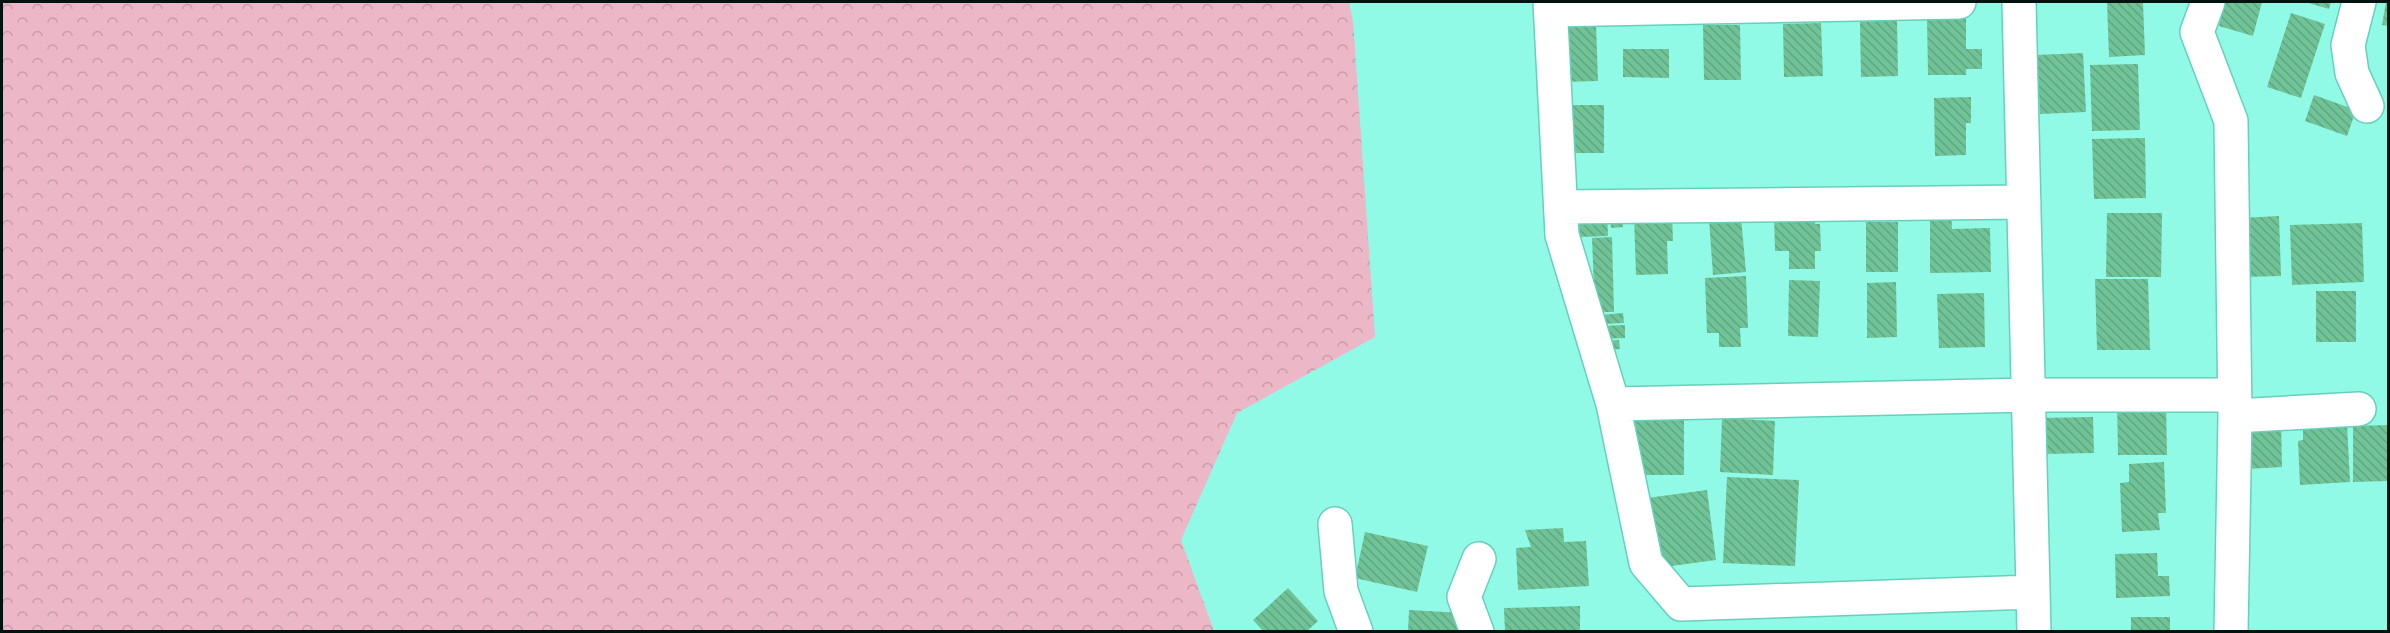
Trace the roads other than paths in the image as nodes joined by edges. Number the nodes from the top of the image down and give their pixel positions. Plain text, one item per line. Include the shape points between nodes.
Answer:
1 (1959, 2) edge
2 (2019, 2) edge
3 (2208, 2) edge
4 (2359, 2) edge
5 (1550, 6) edge
6 (2367, 106) dead end
7 (2024, 202) junction
8 (1561, 207) junction
9 (2029, 395) junction
10 (1613, 405) junction
11 (2234, 405) junction
12 (2359, 409) dead end
13 (1335, 524) dead end
14 (1479, 559) dead end
15 (2033, 592) junction
16 (1356, 632) edge
17 (1477, 632) edge
18 (2034, 632) edge
19 (2231, 632) edge

1 - 5 street
2 - 7 street
3 - 11 street via 2197,32 2231,121
4 - 6 street via 2348,45 2352,74
5 - 8 street
7 - 8 street
7 - 9 street
8 - 10 street via 1562,235
9 - 10 street
9 - 11 street
9 - 15 street
10 - 15 street via 1646,563 1681,604
11 - 12 street
11 - 19 street
13 - 16 street via 1341,591
14 - 17 street via 1464,597
15 - 18 street

